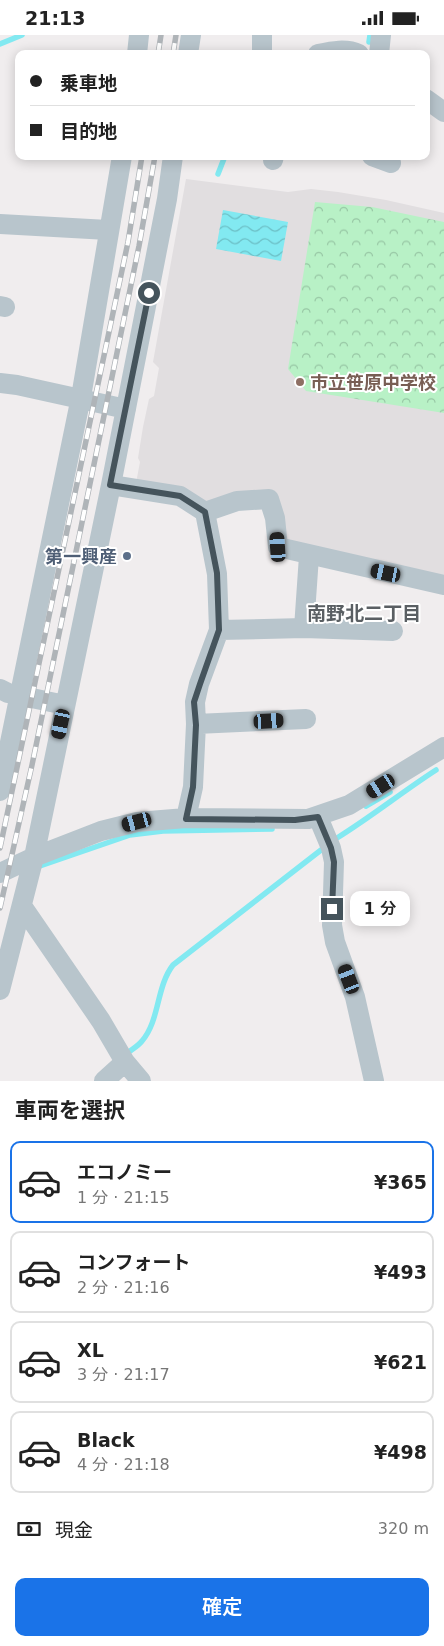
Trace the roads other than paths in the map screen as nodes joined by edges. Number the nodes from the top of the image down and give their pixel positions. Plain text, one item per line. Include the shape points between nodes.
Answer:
1 (139, 35) edge
2 (191, 35) edge
3 (262, 35) edge
4 (381, 35) edge
5 (137, 50) edge
6 (189, 50) edge
7 (262, 50) edge
8 (379, 50) edge
9 (430, 102) edge
10 (444, 112) edge
11 (121, 160) edge
12 (172, 160) edge
13 (383, 160) edge
14 (391, 163) dead end
15 (0, 224) edge
16 (108, 230) junction
17 (0, 383) edge
18 (80, 398) junction
19 (126, 409) junction
20 (110, 485) junction
21 (205, 512) junction
22 (309, 556) junction
23 (444, 585) edge
24 (383, 626) dead end
25 (304, 628) junction
26 (219, 630) junction
27 (7, 696) edge
28 (65, 705) junction
29 (306, 719) dead end
30 (196, 725) junction
31 (444, 747) edge
32 (0, 791) edge
33 (318, 817) junction
34 (186, 819) junction
35 (34, 857) junction
36 (0, 873) edge
37 (22, 906) junction
38 (0, 990) edge
39 (125, 1062) junction
40 (104, 1081) edge
41 (141, 1081) edge
42 (374, 1081) edge

1 - 5 street
2 - 6 street
3 - 7 street
4 - 8 street
9 - 10 street
11 - 16 street
12 - 19 street
13 - 14 street
15 - 16 street
16 - 18 street
17 - 18 street
18 - 19 street
18 - 27 street
19 - 20 street
20 - 21 street via 180,496
20 - 28 street
21 - 22 street via 237,501 269,499 276,517 278,547
21 - 26 street via 217,573
22 - 23 street
22 - 25 street
24 - 25 street
25 - 26 street
26 - 30 street via 194,702
27 - 28 street
27 - 32 street
28 - 35 street
29 - 30 street
30 - 34 street via 193,787
31 - 33 street via 349,805
33 - 34 street via 295,820
33 - 42 street via 334,862 332,925 335,942 356,997
34 - 35 street via 137,822 102,831
35 - 36 street
35 - 37 street
37 - 38 street
37 - 39 street via 101,1021
39 - 40 street
39 - 41 street

